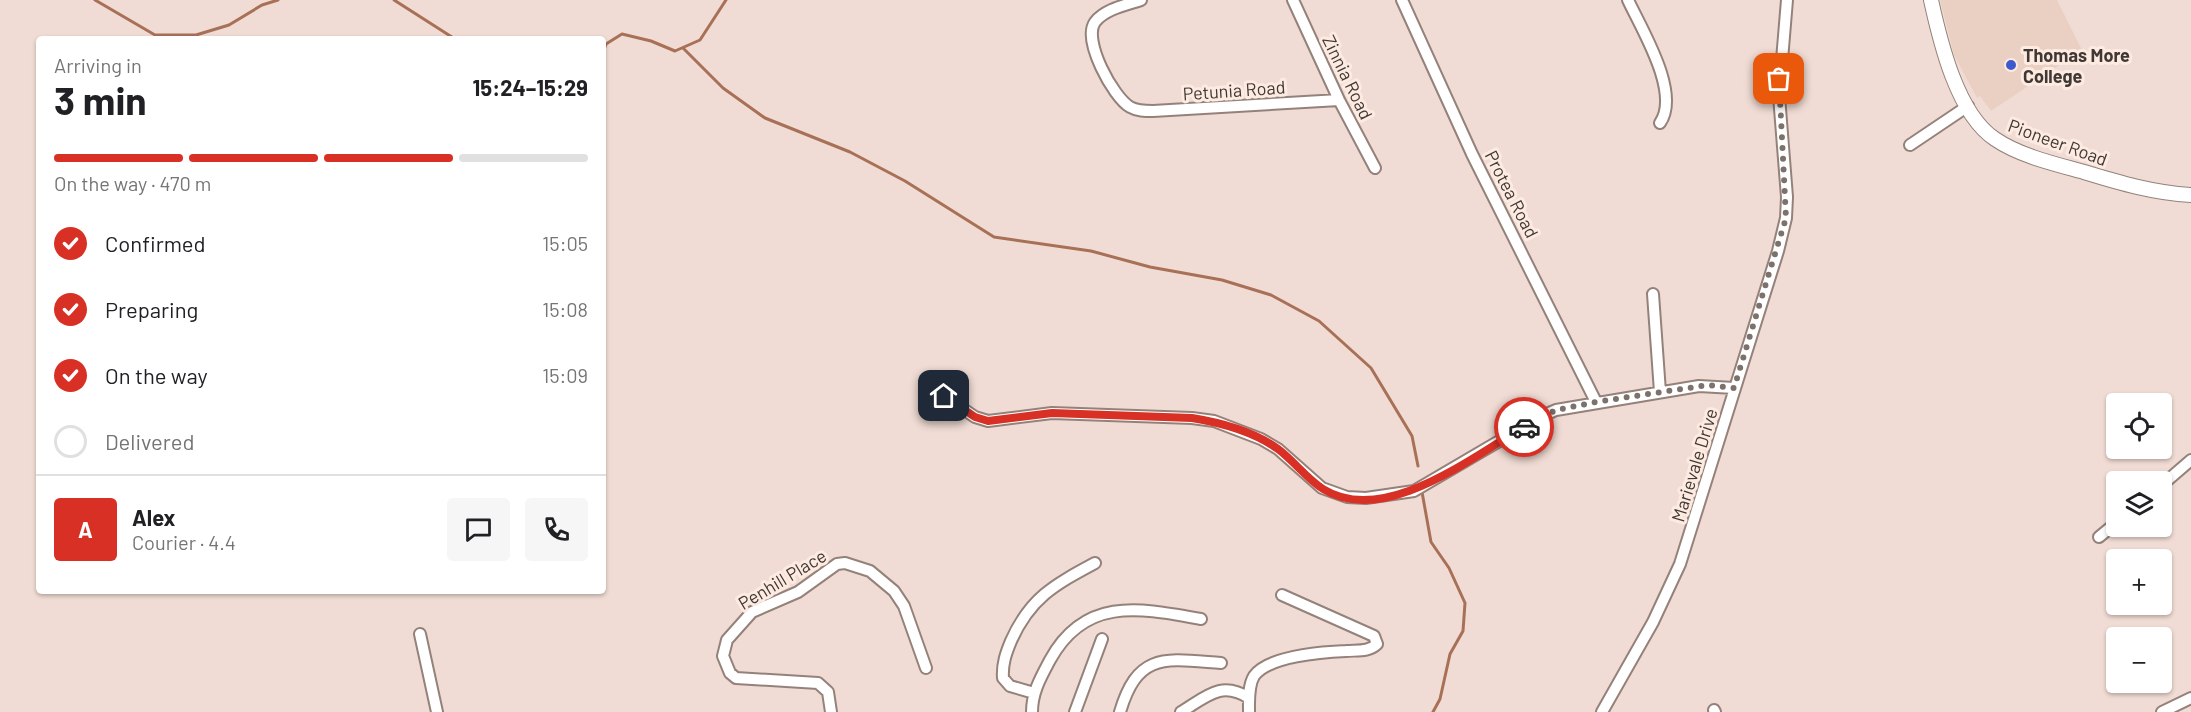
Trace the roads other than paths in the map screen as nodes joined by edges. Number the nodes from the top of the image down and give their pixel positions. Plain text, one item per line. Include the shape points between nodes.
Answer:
1 (1141, 0) edge
2 (1293, 0) edge
3 (1402, 0) edge
4 (1628, 0) edge
5 (1787, 0) edge
6 (1931, 0) edge
7 (1339, 100) junction
8 (1968, 106) junction
9 (1660, 123) dead end
10 (1910, 145) dead end
11 (1376, 168) dead end
12 (2191, 195) edge
13 (1653, 294) dead end
14 (1739, 371) junction
15 (1712, 385) junction
16 (1734, 388) junction
17 (1660, 392) junction
18 (944, 396) dead end
19 (1596, 402) junction
20 (2191, 460) edge
21 (2172, 476) edge
22 (2106, 531) edge
23 (2099, 537) dead end
24 (1095, 563) dead end
25 (1282, 595) dead end
26 (1201, 619) dead end
27 (420, 634) dead end
28 (1102, 639) dead end
29 (1221, 663) dead end
30 (926, 668) dead end
31 (1034, 693) junction
32 (1249, 698) junction
33 (2191, 698) edge
34 (436, 712) edge
35 (831, 712) edge
36 (1032, 712) edge
37 (1075, 712) edge
38 (1120, 712) edge
39 (1181, 712) edge
40 (1249, 712) edge
41 (1602, 712) edge
42 (2162, 712) edge

1 - 7 street, Petunia Road via 1101,16 1093,24 1092,34 1093,48 1104,71 1122,101 1131,108 1153,111
2 - 7 street, Zinnia Road
3 - 19 street, Protea Road via 1472,154
4 - 9 street via 1663,80 1666,114
5 - 14 street, Marievale Drive via 1779,96 1786,218
6 - 8 main road, Pioneer Road via 1944,57
7 - 11 street, Zinnia Road
8 - 10 street
8 - 12 main road, Pioneer Road via 1994,138 2021,151 2160,193
13 - 17 street
14 - 15 street
14 - 16 street, Marievale Drive
15 - 16 street
15 - 17 street
16 - 41 street, Marievale Drive via 1680,564 1653,622
17 - 19 street
18 - 19 street via 988,421 1052,413 1214,421 1278,449 1322,488 1334,494 1366,498 1414,491 1542,416
20 - 21 street
22 - 23 street
24 - 31 street via 1045,592 1020,623 1005,655 1003,678 1010,686
25 - 32 street via 1369,633 1377,644 1370,649 1320,653 1269,665 1254,676
26 - 31 street via 1157,611 1093,616 1060,642
27 - 34 street
28 - 37 street
29 - 38 street via 1178,660 1154,664 1135,676
30 - 35 street, Penhill Place via 904,606 894,591 870,571 837,564 798,592 752,612 728,640 723,656 736,678 818,683 828,692
31 - 36 street
32 - 39 street via 1236,689 1222,689
32 - 40 street
33 - 42 street

